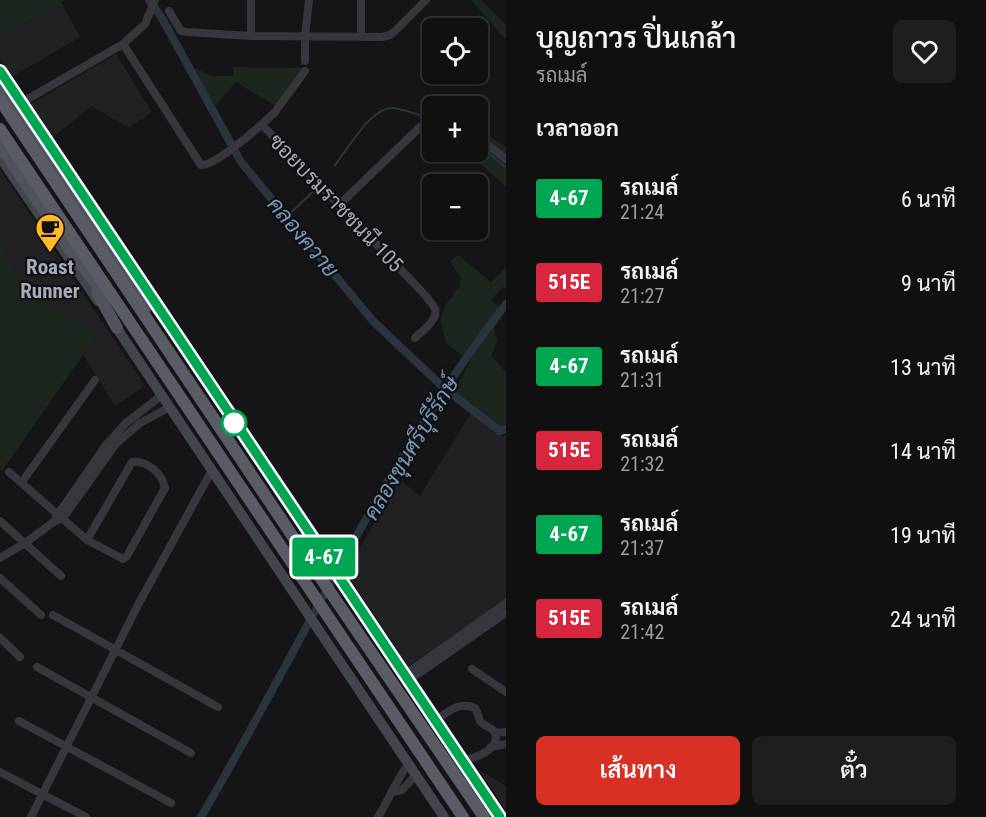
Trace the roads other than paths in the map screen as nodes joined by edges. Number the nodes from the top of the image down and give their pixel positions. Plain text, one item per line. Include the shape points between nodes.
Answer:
1 (155, 0) edge
2 (251, 0) edge
3 (309, 0) edge
4 (362, 0) edge
5 (426, 0) edge
6 (168, 11) dead end
7 (251, 36) junction
8 (305, 36) junction
9 (361, 36) junction
10 (123, 44) junction
11 (306, 61) dead end
12 (305, 71) dead end
13 (0, 72) edge
14 (0, 85) edge
15 (0, 100) edge
16 (21, 103) junction
17 (261, 125) junction
18 (422, 127) edge
19 (0, 129) edge
20 (0, 145) edge
21 (488, 145) edge
22 (0, 157) edge
23 (506, 159) edge
24 (338, 206) junction
25 (108, 245) junction
26 (73, 254) junction
27 (163, 316) junction
28 (153, 327) junction
29 (117, 328) junction
30 (137, 333) junction
31 (415, 338) dead end
32 (95, 380) dead end
33 (162, 395) junction
34 (170, 407) junction
35 (142, 409) junction
36 (148, 418) junction
37 (212, 470) junction
38 (9, 472) dead end
39 (22, 482) junction
40 (58, 518) junction
41 (0, 521) edge
42 (87, 540) junction
43 (25, 543) junction
44 (0, 558) edge
45 (61, 576) dead end
46 (0, 578) edge
47 (506, 603) edge
48 (506, 613) edge
49 (40, 615) dead end
50 (53, 615) dead end
51 (0, 638) edge
52 (115, 650) junction
53 (20, 657) dead end
54 (37, 667) dead end
55 (472, 669) dead end
56 (406, 678) junction
57 (506, 692) edge
58 (91, 698) junction
59 (218, 707) dead end
60 (19, 721) dead end
61 (435, 721) junction
62 (506, 732) edge
63 (495, 733) junction
64 (506, 744) edge
65 (67, 747) junction
66 (491, 747) junction
67 (191, 753) dead end
68 (462, 761) junction
69 (408, 764) junction
70 (0, 772) edge
71 (416, 775) junction
72 (393, 792) junction
73 (43, 794) junction
74 (171, 803) dead end
75 (31, 817) edge
76 (86, 817) edge
77 (378, 817) edge
78 (444, 817) edge
79 (463, 817) edge
80 (484, 817) edge
81 (500, 817) edge

1 - 10 street via 145,24
2 - 7 street
3 - 8 street
4 - 9 street
5 - 9 street via 390,35
6 - 7 street via 180,31
7 - 8 street
8 - 9 street
8 - 11 street
10 - 16 street
10 - 17 street, ซอยบรมราชชนนี 105 via 205,166
12 - 17 street
13 - 16 main road
14 - 25 main road
15 - 28 highway
16 - 27 main road
17 - 24 street, ซอยบรมราชชนนี 105
18 - 24 street
19 - 30 highway
20 - 26 main road
21 - 23 street
22 - 29 main road
24 - 31 street, ซอยบรมราชชนนี 105 via 435,309 430,322
25 - 27 main road
25 - 28 main road
26 - 29 main road
26 - 30 main road
27 - 56 main road
28 - 80 highway
29 - 33 main road
30 - 79 highway
32 - 39 street
33 - 34 main road
33 - 35 street
34 - 36 street
34 - 37 main road
35 - 36 street
35 - 40 street via 106,445
36 - 40 street via 106,455 85,489
37 - 52 street
37 - 69 main road
38 - 39 street
39 - 40 street
40 - 42 street
40 - 43 street
41 - 43 street
42 - 42 street via 132,462 149,465 165,488 127,556 120,558
43 - 44 street
43 - 45 street
46 - 49 street
47 - 56 street
48 - 56 street
50 - 52 street
51 - 53 street
52 - 58 street
52 - 59 street
54 - 58 street
55 - 57 street
56 - 61 main road
58 - 65 street
58 - 67 street
60 - 65 street
61 - 63 street via 467,704
61 - 68 main road
62 - 63 street
63 - 66 street
64 - 66 street
65 - 73 street
65 - 74 street
66 - 68 street
68 - 81 main road
69 - 71 main road
69 - 72 street
70 - 73 street
71 - 72 street via 402,790
71 - 78 main road
72 - 77 street
73 - 75 street
73 - 76 street

